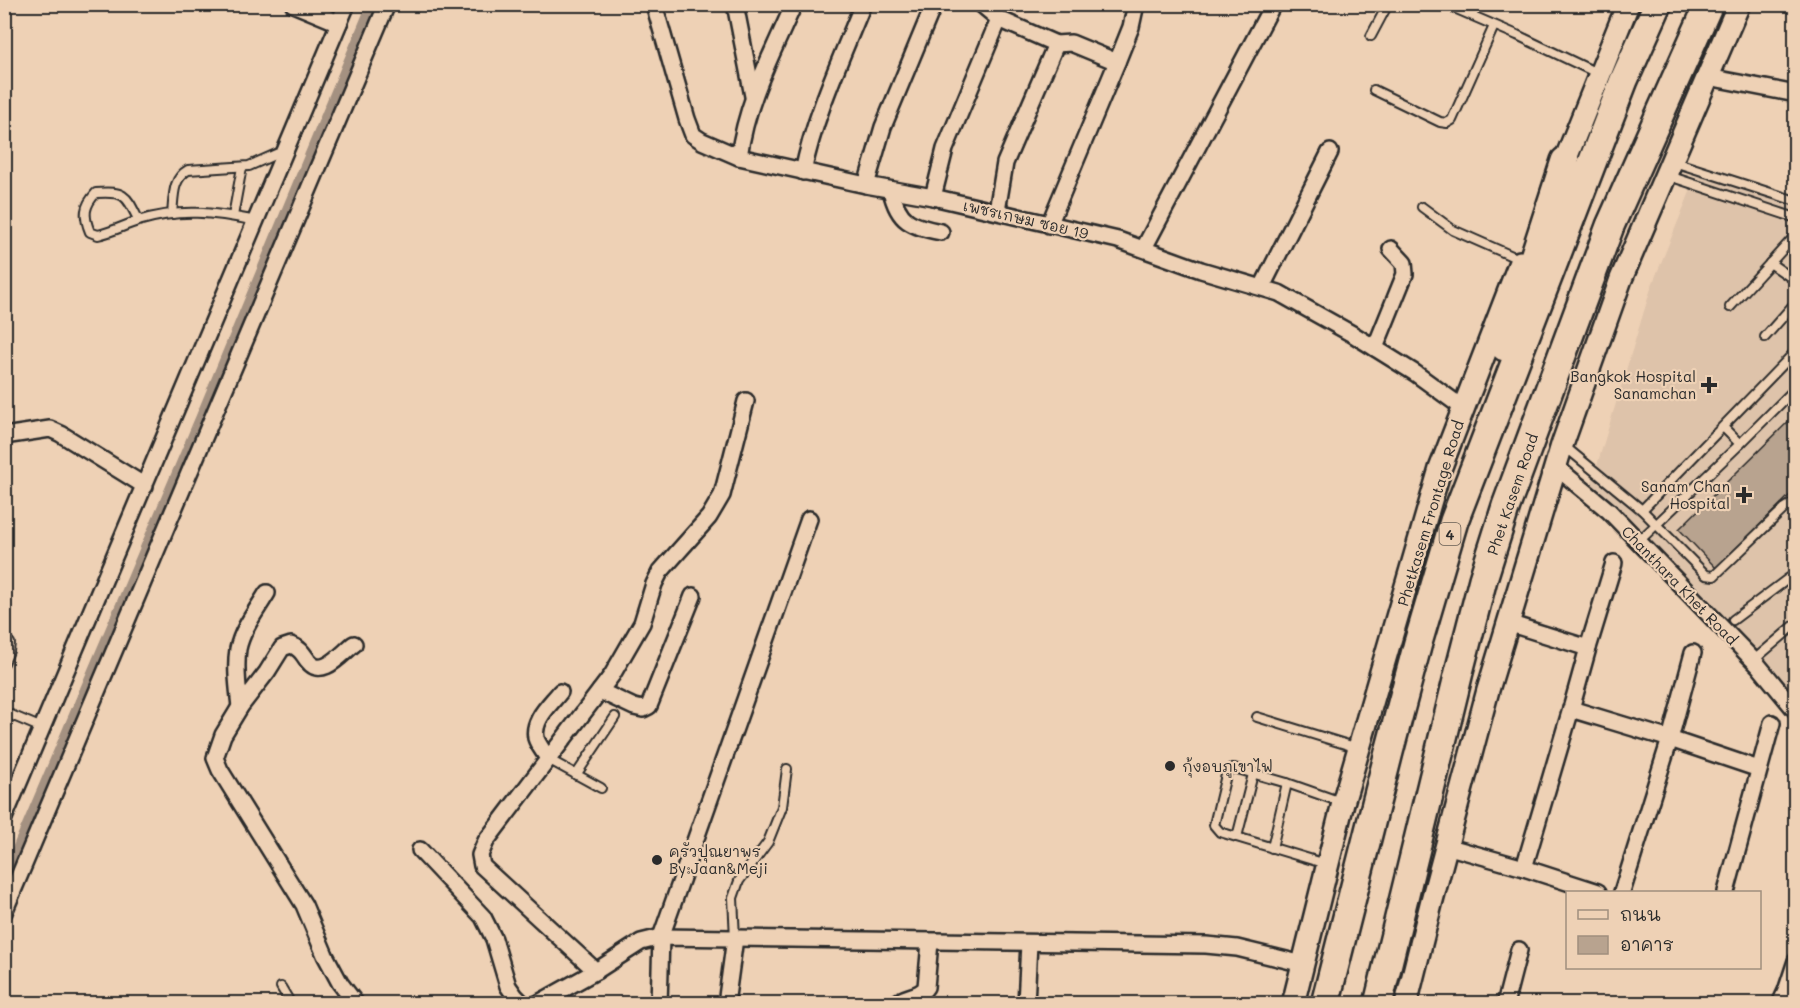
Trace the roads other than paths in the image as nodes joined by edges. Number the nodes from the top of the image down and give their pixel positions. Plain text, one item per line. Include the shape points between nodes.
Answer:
1 (293, 4) edge
2 (346, 4) edge
3 (387, 4) edge
4 (654, 4) edge
5 (735, 4) edge
6 (794, 4) edge
7 (863, 4) edge
8 (934, 4) edge
9 (981, 4) edge
10 (1136, 4) edge
11 (1274, 4) edge
12 (1388, 4) edge
13 (1445, 4) edge
14 (1628, 4) edge
15 (1658, 4) edge
16 (1709, 4) edge
17 (1739, 4) edge
18 (999, 19) junction
19 (339, 23) junction
20 (1494, 26) junction
21 (1371, 36) dead end
22 (1056, 44) junction
23 (1117, 63) junction
24 (1599, 74) junction
25 (1708, 77) junction
26 (1374, 90) dead end
27 (1796, 94) edge
28 (753, 96) junction
29 (285, 151) junction
30 (1330, 152) dead end
31 (739, 156) junction
32 (1565, 161) junction
33 (242, 167) junction
34 (1669, 168) junction
35 (803, 172) junction
36 (866, 185) junction
37 (891, 190) junction
38 (933, 197) junction
39 (1796, 201) edge
40 (1422, 207) dead end
41 (997, 212) junction
42 (172, 214) junction
43 (233, 216) junction
44 (1796, 218) edge
45 (139, 221) junction
46 (255, 221) junction
47 (1049, 225) junction
48 (940, 232) dead end
49 (1795, 236) edge
50 (1144, 248) junction
51 (1391, 249) dead end
52 (1521, 260) junction
53 (1770, 263) junction
54 (1796, 281) edge
55 (1262, 287) junction
56 (1796, 302) edge
57 (1731, 307) dead end
58 (1765, 337) dead end
59 (1375, 348) junction
60 (1796, 351) edge
61 (1796, 388) edge
62 (746, 401) dead end
63 (1463, 408) junction
64 (1723, 427) junction
65 (4, 436) edge
66 (1740, 444) junction
67 (1562, 445) junction
68 (1556, 467) junction
69 (145, 486) junction
70 (1796, 501) edge
71 (1642, 510) junction
72 (809, 519) dead end
73 (1454, 521) junction
74 (1656, 525) junction
75 (1638, 542) junction
76 (1614, 563) dead end
77 (1796, 576) edge
78 (267, 593) dead end
79 (693, 596) dead end
80 (1733, 620) dead end
81 (1508, 623) junction
82 (1796, 624) edge
83 (4, 637) edge
84 (354, 644) dead end
85 (1588, 648) junction
86 (1693, 653) dead end
87 (1754, 660) junction
88 (4, 663) edge
89 (600, 691) junction
90 (560, 692) dead end
91 (240, 707) junction
92 (1571, 709) junction
93 (1796, 711) edge
94 (4, 712) edge
95 (615, 717) dead end
96 (1257, 717) dead end
97 (1772, 723) dead end
98 (42, 728) junction
99 (1670, 739) junction
100 (1359, 749) junction
101 (548, 759) junction
102 (787, 769) dead end
103 (1759, 770) junction
104 (1253, 774) junction
105 (576, 775) junction
106 (1287, 783) junction
107 (601, 788) dead end
108 (1343, 803) junction
109 (4, 818) edge
110 (1237, 837) junction
111 (1446, 846) junction
112 (1272, 848) junction
113 (420, 850) dead end
114 (1327, 864) junction
115 (1524, 868) junction
116 (1595, 891) edge
117 (1622, 891) edge
118 (1726, 891) edge
119 (4, 912) edge
120 (661, 937) junction
121 (735, 938) junction
122 (930, 942) junction
123 (1029, 943) junction
124 (1519, 950) dead end
125 (1796, 961) edge
126 (1303, 964) junction
127 (596, 971) junction
128 (281, 987) dead end
129 (291, 1004) edge
130 (356, 1004) edge
131 (523, 1004) edge
132 (537, 1004) edge
133 (659, 1004) edge
134 (726, 1004) edge
135 (896, 1004) edge
136 (1026, 1004) edge
137 (1293, 1004) edge
138 (1325, 1004) edge
139 (1378, 1004) edge
140 (1406, 1004) edge
141 (1505, 1004) edge
142 (1780, 1004) edge

1 - 19 street
2 - 19 street
3 - 119 street
4 - 31 street, เพชรเกษม ซอย 19 via 693,135
5 - 28 street
6 - 28 street
7 - 35 street via 808,146
8 - 36 street via 879,138
9 - 18 street
10 - 23 street
11 - 50 street
12 - 21 lane
13 - 20 lane
14 - 24 main road, Phetkasem Frontage Road / 4
15 - 73 highway, 4 via 1624,80
16 - 139 highway, Phet Kasem Road via 1610,226 1506,506 1458,672
17 - 25 main road
18 - 22 street
18 - 38 street via 945,148
19 - 29 street
20 - 24 lane
20 - 26 lane via 1452,120 1447,123
22 - 23 street via 1071,43
22 - 41 street via 1005,164
23 - 47 street
24 - 32 main road, Phetkasem Frontage Road / 4
25 - 27 street
25 - 34 main road
28 - 31 street
29 - 33 lane
29 - 46 street
30 - 55 street
31 - 35 street, เพชรเกษม ซอย 19
32 - 52 main road, Phetkasem Frontage Road / 4
32 - 73 highway
33 - 42 lane via 188,170 180,174
33 - 43 lane
34 - 39 lane
34 - 44 lane
34 - 67 main road via 1621,279
35 - 36 street, เพชรเกษม ซอย 19
36 - 37 street, เพชรเกษม ซอย 19
37 - 38 street, เพชรเกษม ซอย 19
37 - 48 street via 895,207 909,222
38 - 41 street, เพชรเกษม ซอย 19
40 - 52 lane via 1453,230
41 - 47 street, เพชรเกษม ซอย 19
42 - 43 lane
42 - 45 lane
43 - 46 lane
45 - 45 lane via 128,199 121,194 96,193 85,209 90,232 98,235
46 - 69 street
47 - 50 street, เพชรเกษม ซอย 19
49 - 53 lane
50 - 55 street, เพชรเกษม ซอย 19 via 1200,270
51 - 59 street via 1404,263 1405,274
52 - 63 main road, Phetkasem Frontage Road / 4
53 - 54 lane
53 - 57 lane
55 - 59 street, เพชรเกษม ซอย 19 via 1291,299
56 - 58 lane
59 - 63 street, เพชรเกษม ซอย 19
60 - 64 lane
61 - 66 lane
62 - 89 street via 722,495 709,517 660,572 642,623
63 - 100 main road, Phetkasem Frontage Road / 4 via 1440,469
64 - 66 lane
64 - 71 lane
65 - 69 street via 50,429
66 - 74 lane
67 - 68 main road
67 - 71 lane
68 - 75 street, Chanthara Khet Road
68 - 81 main road
69 - 98 street
70 - 74 lane via 1714,576 1699,570
71 - 74 lane
72 - 120 street
73 - 138 highway, 4 via 1400,708
74 - 75 lane
75 - 87 street, Chanthara Khet Road
76 - 85 street
77 - 80 lane
78 - 91 street via 238,647
79 - 89 street via 649,706 643,710
81 - 85 street
81 - 111 main road
82 - 87 lane
83 - 88 lane via 10,643
84 - 91 street via 320,669 298,648 282,648
85 - 92 street
86 - 99 street
87 - 93 street, Chanthara Khet Road
89 - 101 street
90 - 101 street via 535,727
91 - 130 street via 215,758 304,905 325,955
92 - 99 street
92 - 115 street
94 - 98 lane
95 - 105 lane
96 - 100 lane
97 - 103 street
98 - 109 street
99 - 103 street
99 - 117 street
100 - 108 main road, Phetkasem Frontage Road / 4
101 - 105 lane
101 - 127 street via 486,842 480,855 482,866
102 - 121 lane via 782,807 768,842 739,880 733,898
103 - 118 street
104 - 106 lane
104 - 110 lane
104 - 110 lane via 1234,768 1226,775 1214,825 1220,832
105 - 107 lane
106 - 108 lane
106 - 112 lane
108 - 114 main road, Phetkasem Frontage Road / 4
110 - 112 lane
111 - 115 street
111 - 140 main road
112 - 114 lane
113 - 131 street via 483,917 508,986
114 - 126 main road, Phetkasem Frontage Road / 4
115 - 116 street
120 - 121 street
120 - 127 street via 641,942
120 - 133 street
121 - 122 street
121 - 134 street
122 - 123 street
122 - 135 street via 926,987
123 - 126 street via 1206,945 1237,948
123 - 136 street
124 - 141 street
125 - 142 street
126 - 137 main road, Phetkasem Frontage Road / 4
127 - 132 street
128 - 129 lane

